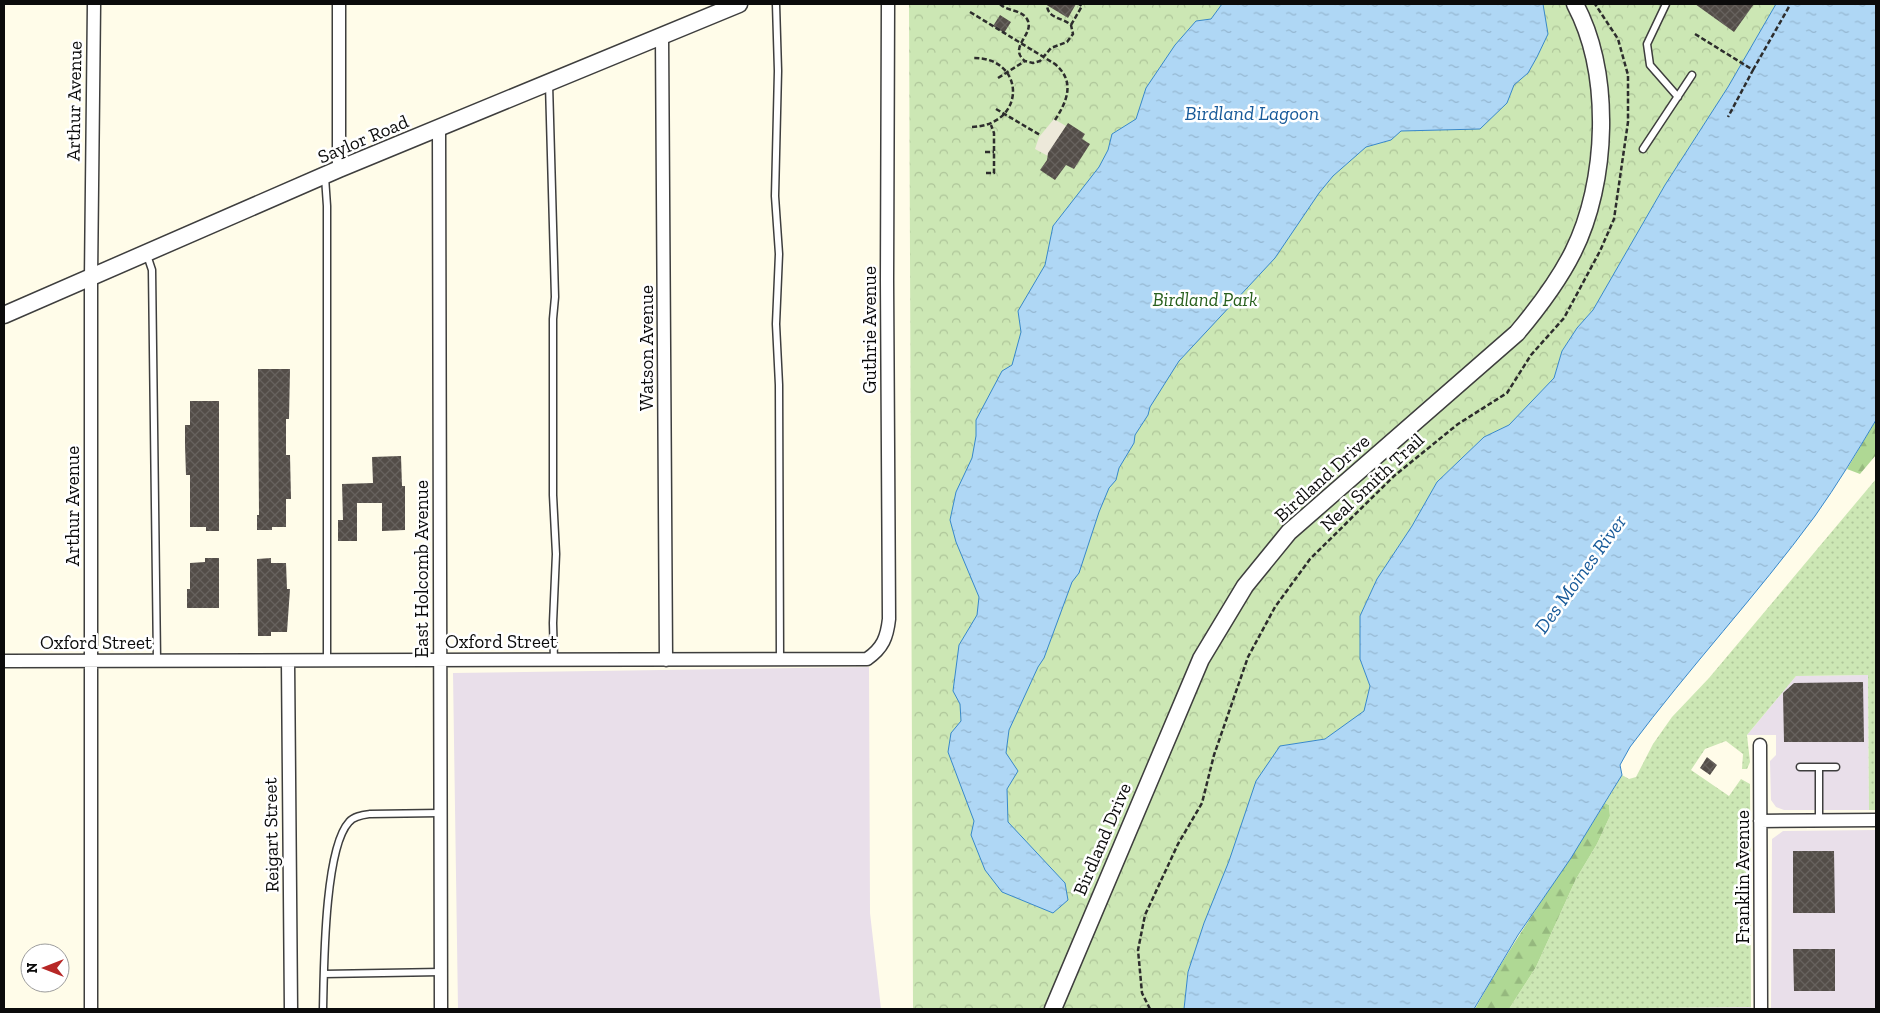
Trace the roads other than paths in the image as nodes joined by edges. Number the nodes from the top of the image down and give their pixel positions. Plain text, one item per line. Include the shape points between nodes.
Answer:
1 (94, 4) edge
2 (339, 4) edge
3 (739, 4) edge
4 (776, 4) edge
5 (888, 4) edge
6 (1575, 4) edge
7 (1666, 4) edge
8 (662, 36) junction
9 (1692, 74) dead end
10 (549, 83) junction
11 (1678, 96) junction
12 (439, 129) junction
13 (1643, 149) dead end
14 (332, 172) junction
15 (146, 254) junction
16 (91, 278) junction
17 (4, 316) edge
18 (877, 652) joint
19 (780, 659) junction
20 (157, 660) junction
21 (440, 660) junction
22 (554, 660) junction
23 (666, 660) junction
24 (4, 661) edge
25 (91, 661) junction
26 (288, 661) junction
27 (327, 661) junction
28 (1760, 745) dead end
29 (1800, 767) dead end
30 (1819, 767) junction
31 (1836, 767) dead end
32 (440, 813) junction
33 (1876, 820) edge
34 (1760, 821) junction
35 (1819, 821) junction
36 (441, 972) junction
37 (324, 974) junction
38 (92, 1009) edge
39 (291, 1009) edge
40 (323, 1009) edge
41 (441, 1009) edge
42 (1053, 1009) edge
43 (1761, 1009) edge

1 - 16 street, Arthur Avenue
2 - 14 street
3 - 8 street, Saylor Road
4 - 19 lane
5 - 18 street, Guthrie Avenue via 890,619 886,638
6 - 42 street, Birdland Drive via 1595,68 1600,125 1594,192 1573,251 1538,308 1516,333 1289,532 1245,586 1201,659
7 - 11 lane via 1648,44 1650,65
8 - 10 street, Saylor Road
8 - 23 street, Watson Avenue
9 - 11 lane
10 - 12 street, Saylor Road
10 - 22 lane via 555,297
11 - 13 lane
12 - 14 street, Saylor Road
12 - 21 street, East Holcomb Avenue
14 - 15 street, Saylor Road
14 - 27 lane via 327,206
15 - 16 street, Saylor Road
15 - 20 lane via 152,270
16 - 17 street, Saylor Road
16 - 25 street, Arthur Avenue
18 - 19 street, Oxford Street via 867,659
19 - 23 street, Oxford Street
20 - 25 street, Oxford Street
20 - 26 street, Oxford Street
21 - 22 street, Oxford Street
21 - 27 street, Oxford Street
21 - 32 street, East Holcomb Avenue
22 - 23 street, Oxford Street
24 - 25 street, Oxford Street
25 - 38 street, Arthur Avenue
26 - 27 street, Oxford Street
26 - 39 street, Reigart Street
28 - 34 street, Franklin Avenue
29 - 30 lane
30 - 31 lane
30 - 35 lane
32 - 36 street, East Holcomb Avenue
32 - 37 lane via 370,814 348,822 338,843 330,884
33 - 35 street
34 - 35 street
34 - 43 street, Franklin Avenue
36 - 37 lane
36 - 41 street, East Holcomb Avenue
37 - 40 lane

